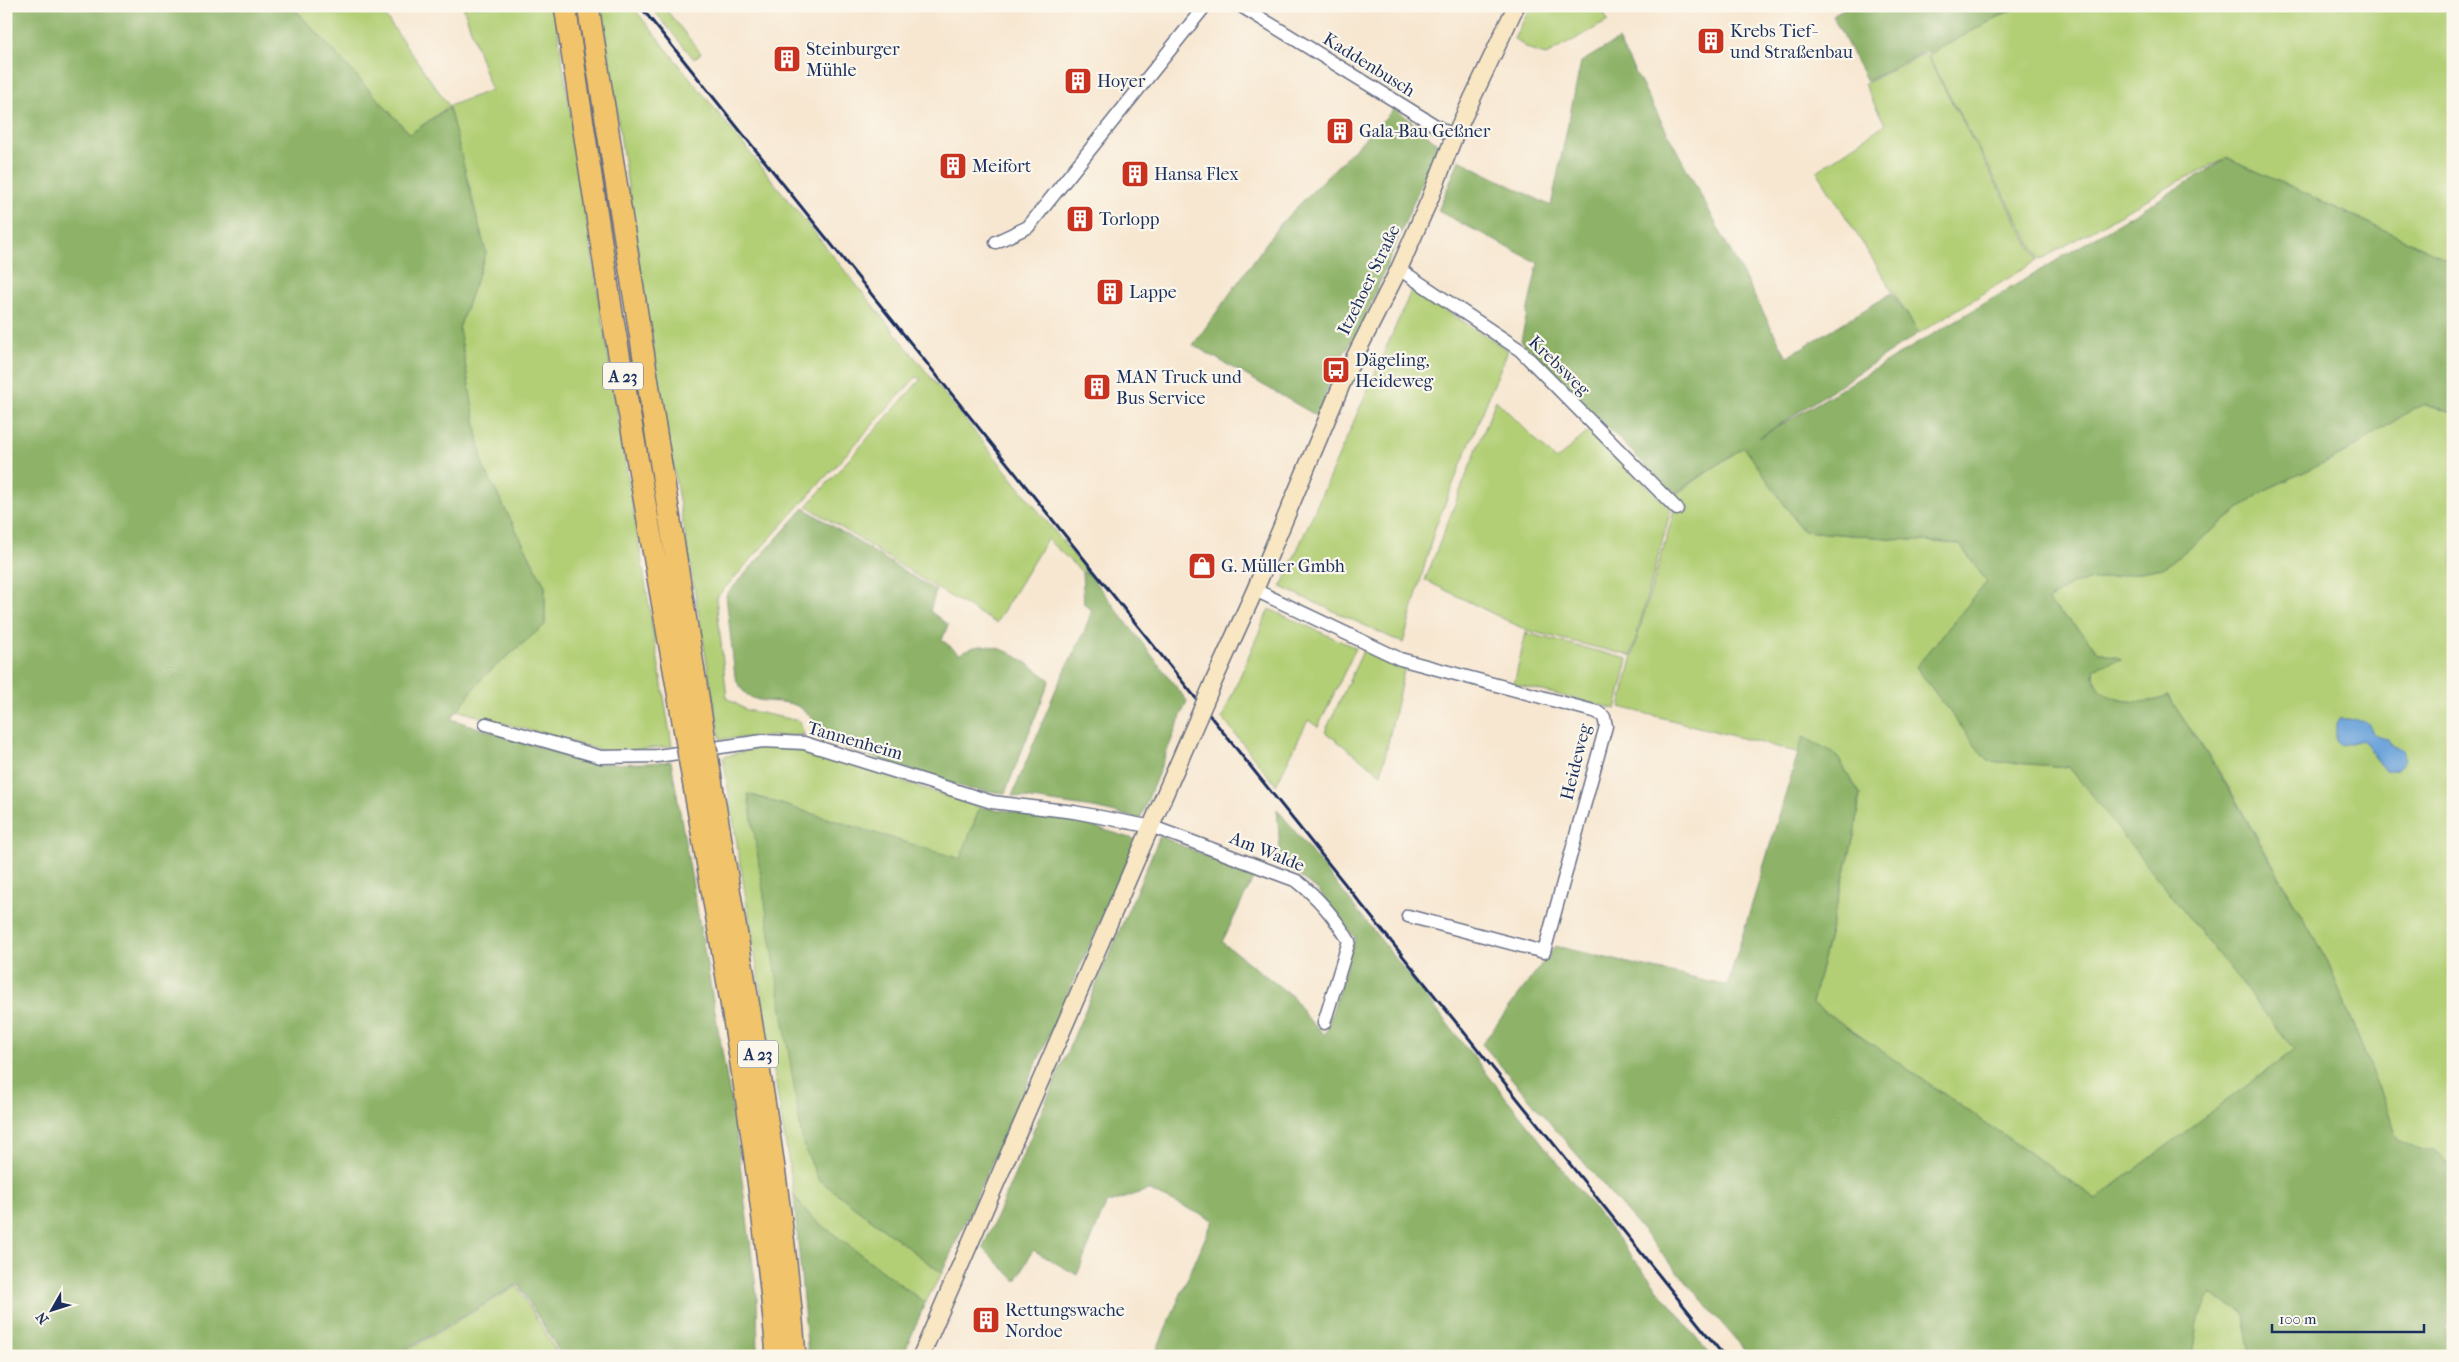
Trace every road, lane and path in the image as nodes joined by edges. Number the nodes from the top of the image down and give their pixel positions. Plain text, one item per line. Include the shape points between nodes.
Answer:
1 (566, 6) edge
2 (588, 6) edge
3 (1205, 6) edge
4 (1240, 6) edge
5 (1516, 6) edge
6 (1454, 137) junction
7 (996, 242) dead end
8 (1398, 269) junction
9 (1677, 508) dead end
10 (1255, 590) junction
11 (486, 724) dead end
12 (697, 749) junction
13 (1153, 827) junction
14 (1408, 916) dead end
15 (1324, 1023) dead end
16 (777, 1356) edge
17 (795, 1356) edge
18 (921, 1356) edge

1 - 12 highway, A 23 via 612,314
2 - 12 highway, A 23
3 - 7 street via 1028,227
4 - 6 street, Kaddenbusch
5 - 6 main road, Itzehoer Straße
6 - 8 main road, Itzehoer Straße
8 - 9 street, Krebsweg via 1520,350
8 - 10 main road, Itzehoer Straße via 1346,374
10 - 13 main road, Itzehoer Straße, bridge
10 - 14 street, Heideweg via 1400,659 1597,712 1604,717 1606,726 1544,952
11 - 13 street, Tannenheim via 612,758 657,756 763,741 804,743 992,802 1074,812
12 - 16 highway, A 23 via 755,1155
12 - 17 highway, A 23 via 759,1056 789,1278
13 - 15 street, Am Walde via 1297,881 1317,896 1349,940
13 - 18 main road, Itzehoer Straße

